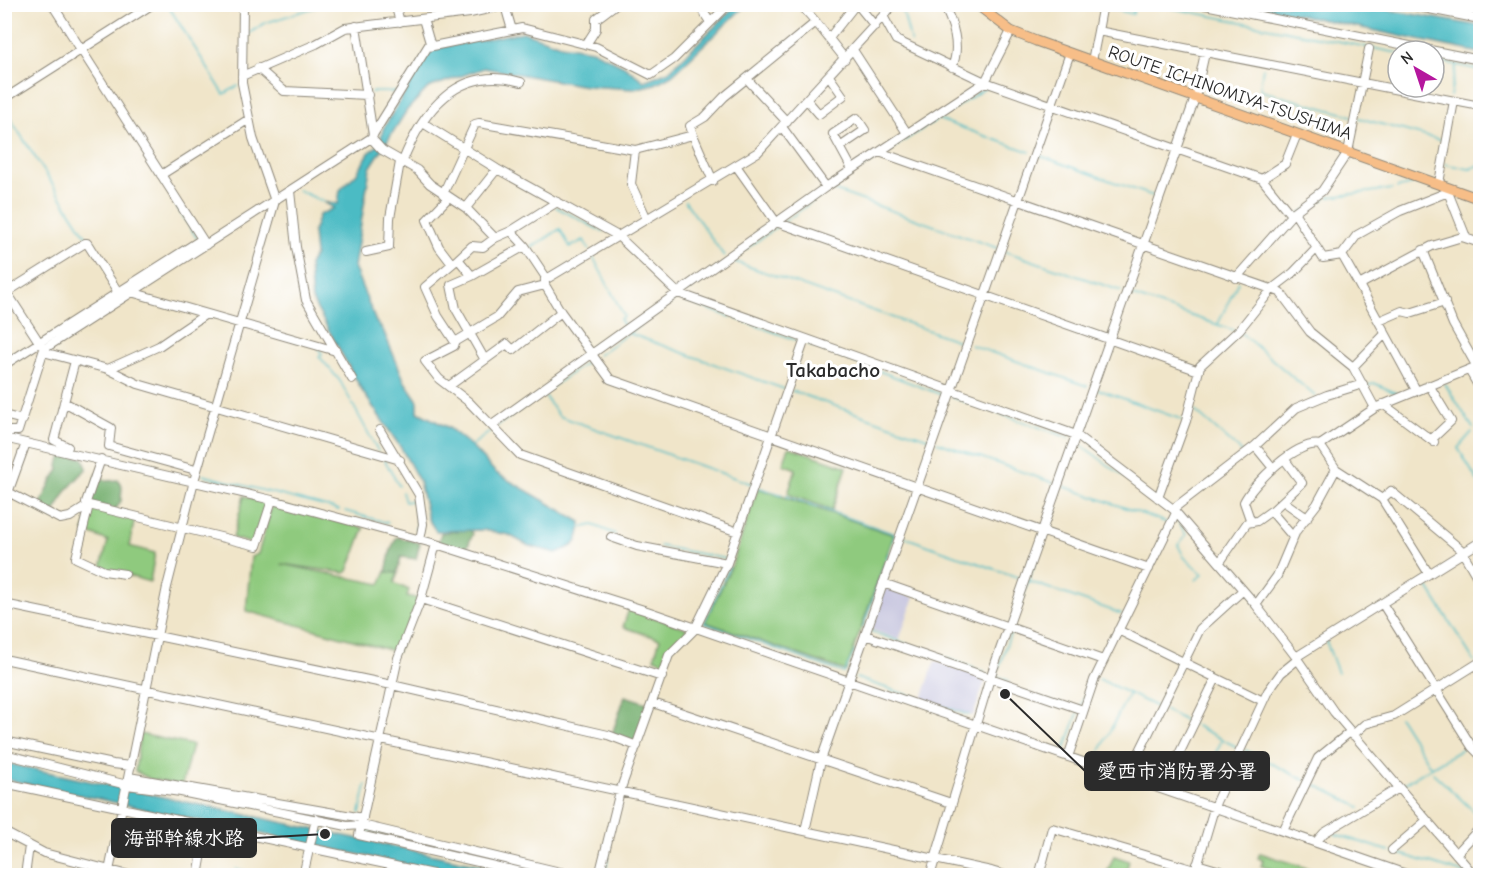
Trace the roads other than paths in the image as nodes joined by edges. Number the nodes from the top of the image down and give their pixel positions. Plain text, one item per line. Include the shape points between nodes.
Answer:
1 (52, 4) edge
2 (153, 4) edge
3 (253, 4) edge
4 (395, 4) edge
5 (616, 4) edge
6 (698, 4) edge
7 (729, 4) edge
8 (800, 4) edge
9 (857, 4) edge
10 (894, 4) edge
11 (943, 4) edge
12 (976, 4) edge
13 (1103, 4) edge
14 (1200, 4) edge
15 (1404, 4) edge
16 (1465, 4) edge
17 (508, 5) edge
18 (1480, 7) edge
19 (243, 8) edge
20 (883, 16) junction
21 (423, 19) junction
22 (1480, 19) edge
23 (400, 22) junction
24 (710, 22) junction
25 (816, 22) junction
26 (356, 26) junction
27 (875, 26) junction
28 (512, 30) junction
29 (1011, 31) junction
30 (1098, 31) junction
31 (830, 37) junction
32 (587, 44) junction
33 (428, 47) junction
34 (1369, 49) dead end
35 (81, 50) junction
36 (853, 50) junction
37 (1204, 53) junction
38 (1070, 54) junction
39 (845, 59) junction
40 (1480, 60) edge
41 (1092, 61) junction
42 (952, 67) junction
43 (258, 68) junction
44 (242, 76) junction
45 (829, 76) junction
46 (747, 79) junction
47 (521, 81) dead end
48 (986, 82) junction
49 (1364, 83) junction
50 (368, 95) junction
51 (1195, 98) junction
52 (4, 99) edge
53 (807, 100) junction
54 (1454, 101) junction
55 (1051, 106) junction
56 (1480, 106) edge
57 (249, 119) junction
58 (423, 123) junction
59 (784, 125) junction
60 (908, 133) junction
61 (1297, 134) junction
62 (693, 135) junction
63 (373, 139) junction
64 (840, 147) dead end
65 (463, 149) junction
66 (635, 150) junction
67 (1177, 150) junction
68 (879, 152) junction
69 (1348, 152) junction
70 (401, 162) junction
71 (737, 166) junction
72 (497, 169) junction
73 (852, 169) junction
74 (161, 175) junction
75 (1262, 179) junction
76 (713, 180) junction
77 (1439, 183) junction
78 (826, 187) junction
79 (1449, 190) junction
80 (290, 191) junction
81 (445, 196) junction
82 (1480, 199) edge
83 (274, 201) junction
84 (556, 201) junction
85 (1018, 201) junction
86 (466, 208) junction
87 (1293, 214) junction
88 (647, 219) junction
89 (776, 222) junction
90 (511, 231) junction
91 (618, 236) junction
92 (1466, 237) junction
93 (495, 238) junction
94 (1480, 240) edge
95 (204, 242) junction
96 (1143, 244) junction
97 (525, 246) junction
98 (1317, 248) junction
99 (1423, 250) junction
100 (366, 252) dead end
101 (1342, 255) junction
102 (455, 262) junction
103 (472, 276) junction
104 (1236, 278) junction
105 (545, 282) junction
106 (1359, 285) junction
107 (6, 290) edge
108 (1272, 290) junction
109 (118, 292) junction
110 (131, 292) junction
111 (678, 293) junction
112 (984, 295) junction
113 (1445, 302) junction
114 (561, 312) junction
115 (206, 314) junction
116 (1379, 321) junction
117 (240, 323) junction
118 (469, 334) junction
119 (1385, 334) junction
120 (805, 339) junction
121 (1110, 339) junction
122 (456, 342) junction
123 (42, 348) junction
124 (336, 351) junction
125 (592, 354) junction
126 (485, 360) junction
127 (75, 361) junction
128 (4, 365) edge
129 (1353, 367) junction
130 (1475, 368) edge
131 (108, 369) junction
132 (1199, 371) junction
133 (352, 379) dead end
134 (1363, 384) junction
135 (449, 386) junction
136 (1428, 386) junction
137 (1480, 389) edge
138 (1416, 390) junction
139 (950, 392) junction
140 (64, 402) junction
141 (216, 406) junction
142 (1379, 406) junction
143 (4, 415) edge
144 (23, 420) junction
145 (492, 425) junction
146 (380, 430) dead end
147 (4, 431) edge
148 (1076, 435) junction
149 (772, 437) junction
150 (4, 438) edge
151 (26, 443) junction
152 (1320, 445) junction
153 (1255, 446) junction
154 (75, 453) junction
155 (101, 459) junction
156 (400, 460) junction
157 (1285, 460) junction
158 (1273, 468) junction
159 (192, 469) dead end
160 (1336, 469) junction
161 (194, 481) junction
162 (917, 487) junction
163 (8, 492) junction
164 (1158, 498) junction
165 (1382, 498) junction
166 (272, 500) junction
167 (1283, 501) junction
168 (4, 504) edge
169 (88, 505) junction
170 (1175, 511) junction
171 (1271, 512) junction
172 (1307, 518) junction
173 (1251, 522) junction
174 (183, 527) junction
175 (1042, 531) junction
176 (738, 532) junction
177 (611, 537) dead end
178 (1293, 537) junction
179 (420, 540) junction
180 (1480, 542) edge
181 (436, 544) junction
182 (1464, 553) junction
183 (1220, 562) junction
184 (727, 563) junction
185 (1149, 569) junction
186 (125, 574) dead end
187 (1429, 574) junction
188 (1480, 582) edge
189 (883, 583) junction
190 (1242, 591) junction
191 (421, 598) junction
192 (1382, 603) junction
193 (4, 604) edge
194 (1256, 605) junction
195 (1008, 626) junction
196 (694, 628) junction
197 (1118, 630) junction
198 (865, 635) junction
199 (158, 636) junction
200 (1296, 658) junction
201 (4, 659) edge
202 (1103, 660) junction
203 (1184, 662) junction
204 (1480, 662) edge
205 (662, 677) junction
206 (990, 678) junction
207 (1216, 678) junction
208 (849, 682) junction
209 (392, 685) junction
210 (147, 689) junction
211 (1436, 690) junction
212 (1263, 701) junction
213 (653, 703) junction
214 (1083, 710) junction
215 (974, 725) junction
216 (1351, 734) junction
217 (380, 740) junction
218 (4, 741) edge
219 (637, 747) junction
220 (4, 754) edge
221 (1480, 755) edge
222 (1068, 757) junction
223 (821, 760) junction
224 (131, 766) junction
225 (1127, 777) junction
226 (4, 783) edge
227 (127, 784) junction
228 (1399, 788) junction
229 (1162, 789) junction
230 (620, 791) junction
231 (951, 803) junction
232 (123, 807) junction
233 (1214, 807) junction
234 (1426, 820) junction
235 (316, 821) junction
236 (363, 821) junction
237 (207, 825) junction
238 (1480, 828) edge
239 (805, 831) junction
240 (1283, 831) junction
241 (4, 832) edge
242 (1316, 842) junction
243 (29, 846) junction
244 (310, 847) junction
245 (1392, 850) dead end
246 (1456, 854) junction
247 (934, 859) junction
248 (1195, 870) edge
249 (109, 872) edge
250 (990, 873) edge
251 (1393, 873) edge
252 (26, 876) edge
253 (133, 876) edge
254 (198, 876) edge
255 (303, 876) edge
256 (442, 876) edge
257 (539, 876) edge
258 (577, 876) edge
259 (599, 876) edge
260 (930, 876) edge
261 (979, 876) edge
262 (1008, 876) edge
263 (1039, 876) edge
264 (1237, 876) edge
265 (1412, 876) edge
266 (1474, 876) edge

1 - 35 street
2 - 35 street
3 - 19 street
4 - 23 street
5 - 32 street via 596,19 596,30
6 - 24 street
7 - 24 street
8 - 25 street
9 - 27 street
9 - 31 street
10 - 20 street
11 - 42 street via 954,30
12 - 29 main road, ROUTE ICHINOMIYA-TSUSHIMA
13 - 30 street
14 - 40 street
15 - 22 street
16 - 18 street
17 - 21 street
17 - 28 street
19 - 44 street
20 - 27 street
20 - 42 street via 896,40
21 - 23 street
21 - 33 street
23 - 26 street
24 - 32 street via 674,59 651,75
25 - 31 street
25 - 46 street
26 - 43 street
26 - 50 street
27 - 36 street
28 - 32 street via 522,28
28 - 33 street
29 - 38 main road, ROUTE ICHINOMIYA-TSUSHIMA
29 - 48 street
30 - 37 street
30 - 41 street
31 - 39 street
33 - 63 street
34 - 49 street
35 - 52 street
35 - 74 street
36 - 39 street
36 - 60 street
37 - 49 street
37 - 51 street
38 - 41 main road, ROUTE ICHINOMIYA-TSUSHIMA
38 - 55 street
39 - 45 street
41 - 51 main road, ROUTE ICHINOMIYA-TSUSHIMA
42 - 48 street
43 - 44 street
43 - 50 street via 284,91
44 - 57 street
45 - 53 street
45 - 53 street via 843,96 819,114
46 - 59 street
46 - 62 street via 690,126
47 - 58 street via 504,77 462,84 429,110
48 - 55 street
48 - 60 street
49 - 54 street
49 - 69 street
50 - 63 street
51 - 61 main road, ROUTE ICHINOMIYA-TSUSHIMA
51 - 67 street
53 - 59 street
54 - 56 street
54 - 77 street
55 - 67 street
55 - 85 street
57 - 74 street
57 - 83 street
58 - 65 street
58 - 70 street
59 - 71 street via 758,152
59 - 78 street
60 - 68 street
61 - 69 main road, ROUTE ICHINOMIYA-TSUSHIMA
61 - 75 street via 1285,164
62 - 66 street
62 - 76 street
63 - 70 street
63 - 80 street
64 - 73 street
65 - 66 street via 479,123
65 - 72 street
65 - 81 street
66 - 88 street via 631,184
67 - 75 street
67 - 96 street
68 - 73 street
68 - 85 street
69 - 77 main road, ROUTE ICHINOMIYA-TSUSHIMA
69 - 87 street via 1322,191
70 - 81 street via 417,170
70 - 100 street via 390,218 389,247
71 - 76 street
71 - 89 street
72 - 84 street
72 - 86 street
73 - 78 street
74 - 95 street
75 - 87 street
76 - 88 street
77 - 79 main road, ROUTE ICHINOMIYA-TSUSHIMA
78 - 89 street
79 - 82 main road, ROUTE ICHINOMIYA-TSUSHIMA
79 - 92 street
79 - 101 street via 1400,211 1357,236
80 - 83 street
80 - 124 street via 306,300
81 - 86 street
81 - 102 street via 427,220 439,247
83 - 95 street
83 - 117 street
84 - 90 street
84 - 91 street
85 - 96 street
85 - 112 street
86 - 93 street
87 - 98 street
87 - 104 street
88 - 91 street
89 - 111 street
89 - 112 street
90 - 93 street
90 - 97 street
91 - 105 street
91 - 111 street
92 - 94 street
92 - 99 street
93 - 102 street via 483,247 472,246
95 - 109 street
95 - 110 street
96 - 104 street
96 - 121 street
97 - 103 street
97 - 105 street
98 - 101 street via 1326,259
98 - 108 street
99 - 106 street
99 - 113 street
101 - 106 street
102 - 103 street
102 - 122 street via 425,286 438,316
103 - 118 street via 451,285 456,309
104 - 108 street
105 - 114 street
105 - 118 street via 518,292 497,317
106 - 116 street
107 - 109 street via 87,243
107 - 123 street
108 - 129 street via 1280,291 1310,332
108 - 132 street
109 - 123 street
110 - 115 street
110 - 123 street
111 - 120 street
111 - 125 street
112 - 121 street
112 - 139 street
113 - 116 street
113 - 130 street
114 - 125 street
114 - 126 street via 513,350 507,344
115 - 117 street
115 - 131 street via 159,346
116 - 119 street
117 - 124 street
117 - 141 street
118 - 122 street
118 - 126 street
119 - 129 street
119 - 138 street
120 - 139 street
120 - 149 street
121 - 132 street
121 - 148 street
122 - 135 street via 425,361
123 - 127 street
123 - 128 street
123 - 144 street
124 - 133 street
125 - 145 street
125 - 149 street via 610,379
126 - 135 street
127 - 131 street
127 - 140 street
129 - 134 street
130 - 136 street
130 - 137 street
131 - 141 street via 138,384
132 - 164 street via 1186,422
134 - 142 street
134 - 153 street via 1296,408
135 - 145 street
136 - 138 street
136 - 142 street via 1451,421 1433,440
138 - 142 street
139 - 148 street
139 - 162 street
140 - 154 street via 54,440
140 - 159 street via 111,428 109,446
141 - 156 street
141 - 161 street
142 - 152 street
143 - 144 street
144 - 147 street via 18,431
145 - 176 street via 520,455
146 - 156 street
148 - 164 street
148 - 175 street
149 - 162 street
149 - 176 street
150 - 151 street
151 - 154 street
151 - 163 street
152 - 157 street via 1306,447
152 - 160 street
153 - 158 street
153 - 170 street
154 - 155 street
155 - 161 street
155 - 169 street
156 - 179 street via 419,495 423,524
157 - 158 street
157 - 167 street via 1302,483
158 - 173 street via 1244,502
160 - 165 street
160 - 172 street
161 - 166 street
161 - 174 street
162 - 175 street
162 - 189 street
163 - 168 street
163 - 169 street via 60,519
164 - 170 street
165 - 182 street via 1391,491
165 - 187 street
166 - 174 street via 257,546
166 - 179 street
167 - 171 street
167 - 172 street
169 - 174 street
169 - 186 street via 76,558 104,571
170 - 183 street
170 - 185 street
171 - 173 street
171 - 178 street
172 - 178 street
173 - 183 street
174 - 199 street
175 - 185 street
175 - 195 street
176 - 184 street
177 - 184 street via 637,546
178 - 194 street via 1277,576
179 - 181 street
180 - 182 street
181 - 191 street
181 - 196 street
182 - 187 street
182 - 188 street
183 - 190 street
184 - 196 street
185 - 197 street
187 - 192 street
189 - 195 street
189 - 198 street
190 - 194 street
190 - 203 street via 1200,629
191 - 205 street
191 - 209 street
192 - 200 street
192 - 211 street
193 - 199 street
194 - 200 street
195 - 202 street
195 - 206 street
196 - 205 street via 669,655
196 - 208 street
197 - 202 street
197 - 203 street
198 - 206 street
198 - 208 street
199 - 209 street
199 - 210 street
200 - 212 street
200 - 216 street
201 - 210 street
202 - 214 street
203 - 207 street
203 - 225 street
204 - 211 street
205 - 213 street
206 - 214 street
206 - 215 street
207 - 212 street
207 - 229 street
208 - 215 street
208 - 223 street
209 - 217 street
209 - 219 street via 608,735
210 - 217 street
210 - 224 street
211 - 216 street via 1395,716 1365,724
211 - 221 street
212 - 233 street
213 - 219 street
213 - 223 street
214 - 222 street
215 - 222 street
215 - 231 street
216 - 228 street
216 - 240 street via 1318,758
217 - 230 street
217 - 236 street
218 - 224 street
219 - 230 street
220 - 227 street
222 - 225 street
223 - 231 street
223 - 239 street
224 - 227 street
225 - 229 street
226 - 232 street
227 - 232 street
227 - 235 street
227 - 236 street
228 - 234 street
228 - 242 street via 1324,833
229 - 233 street
230 - 239 street
230 - 259 street
231 - 247 street
232 - 237 street
232 - 249 street
233 - 240 street
233 - 248 street
234 - 245 street
234 - 246 street
235 - 236 street via 347,826
235 - 244 street
236 - 257 street via 359,835
236 - 258 street
237 - 244 street
237 - 254 street
238 - 246 street
239 - 247 street
240 - 242 street
241 - 243 street
242 - 251 street
243 - 249 street
243 - 252 street
244 - 255 street
244 - 256 street
246 - 266 street
247 - 250 street
247 - 260 street
248 - 263 street via 1052,828
248 - 264 street
249 - 253 street
250 - 261 street
250 - 262 street
251 - 265 street

